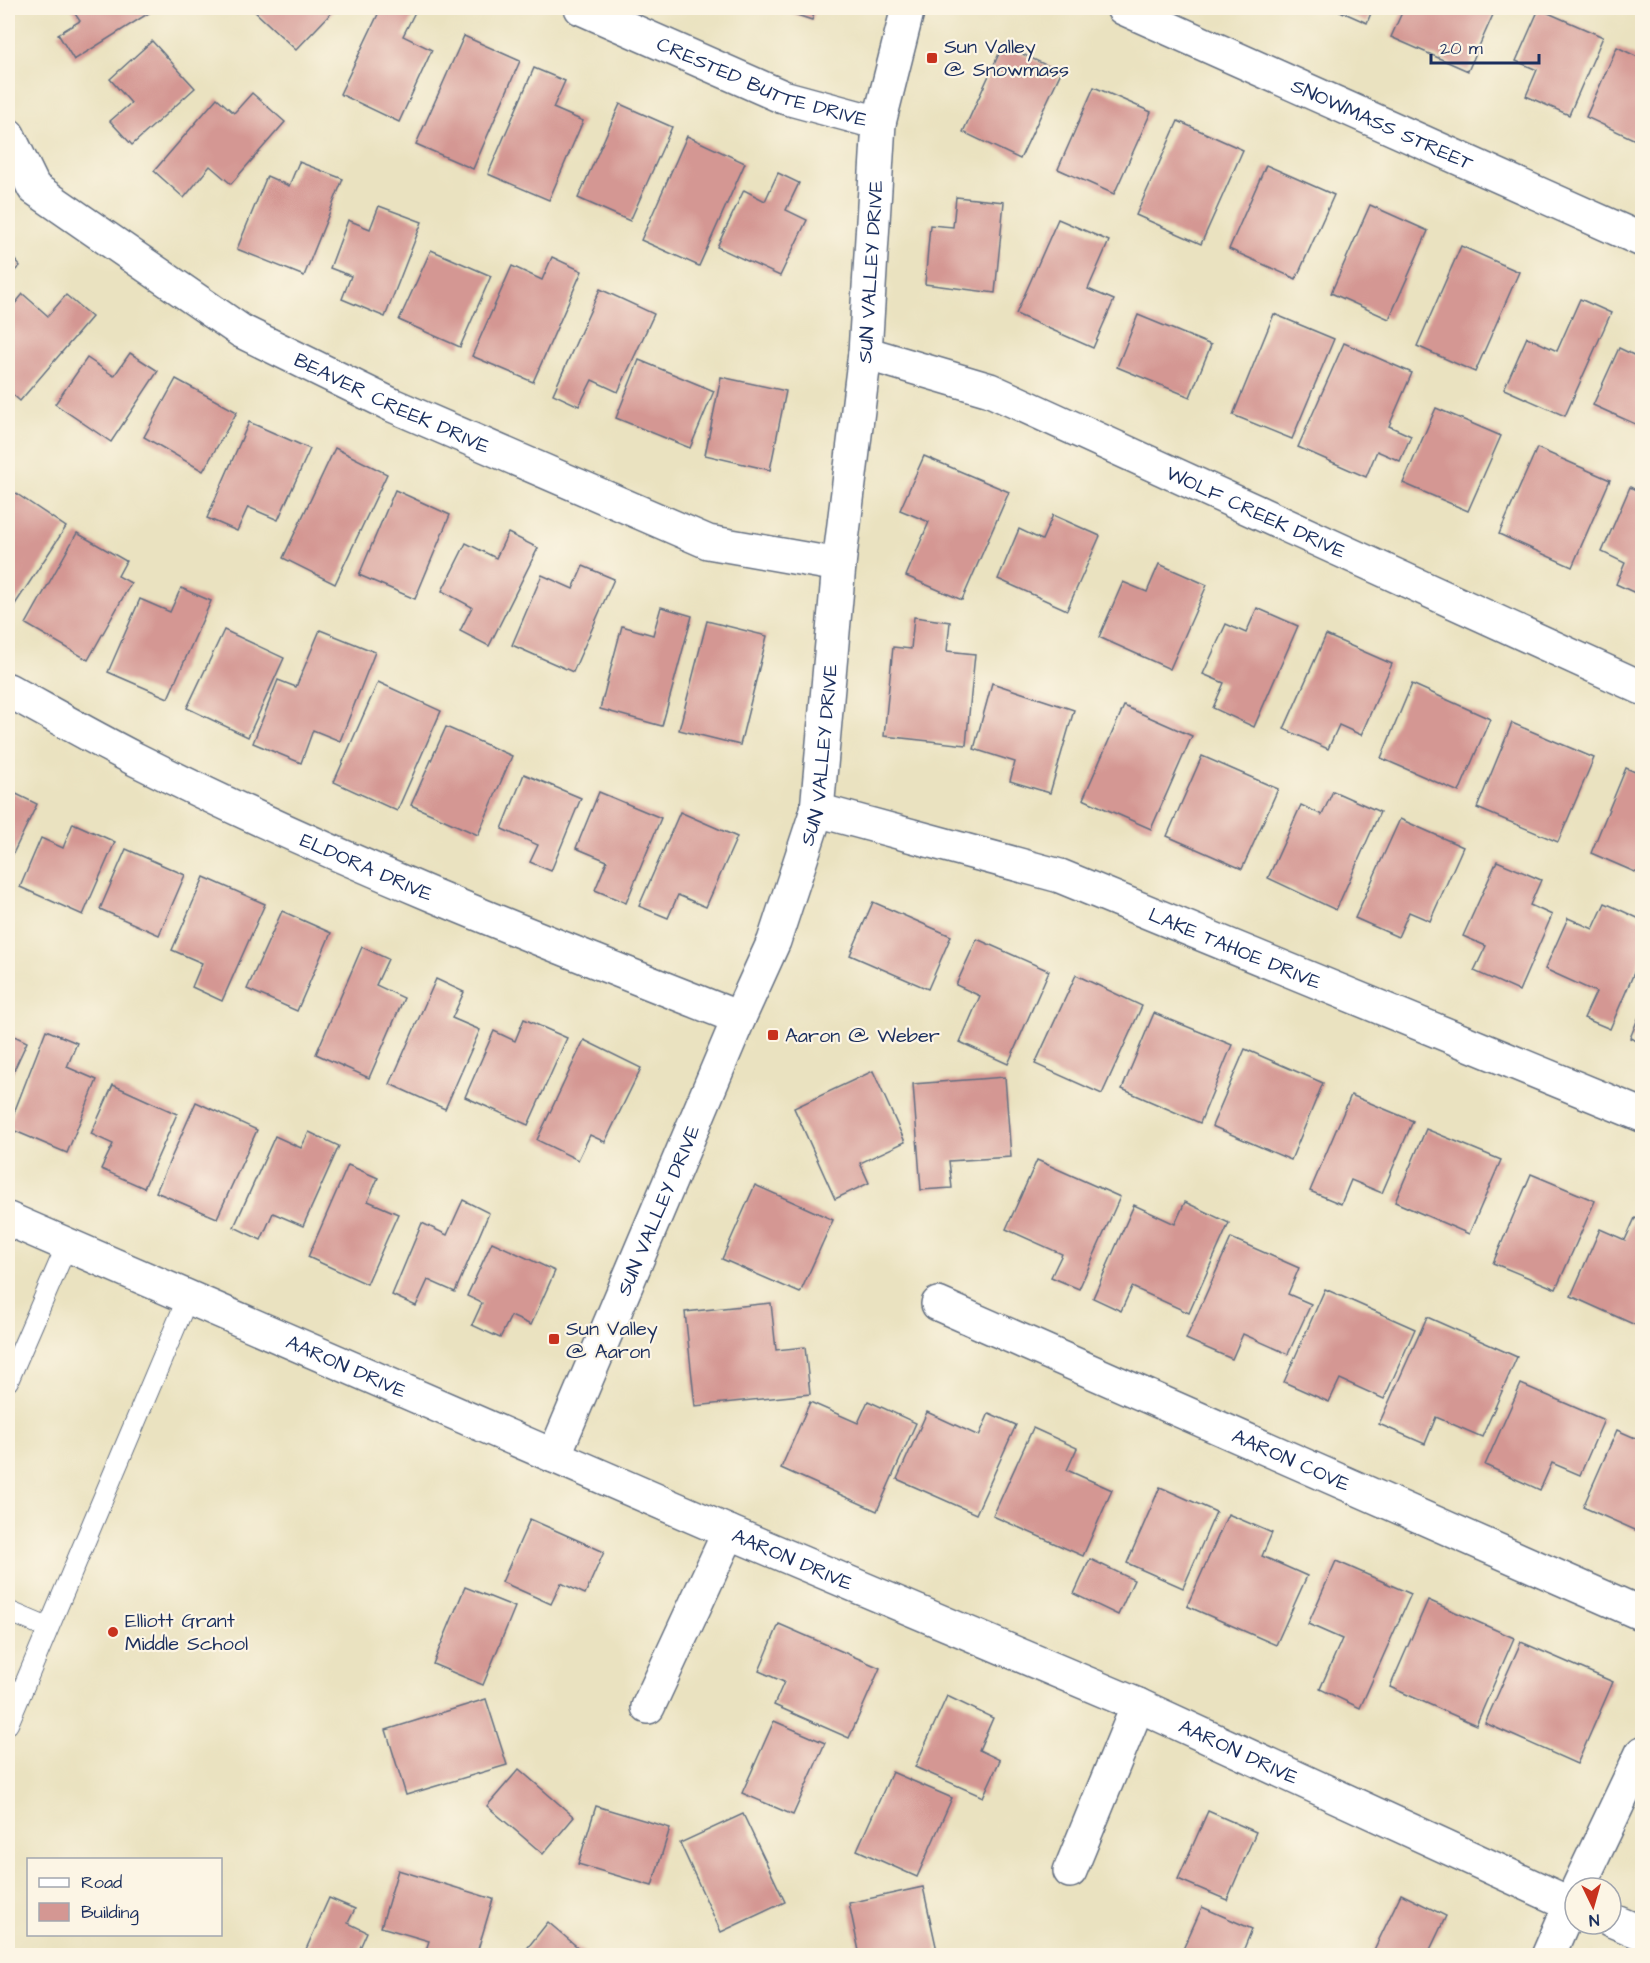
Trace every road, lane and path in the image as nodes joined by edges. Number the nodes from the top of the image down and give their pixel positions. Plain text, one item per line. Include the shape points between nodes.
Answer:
1 (581, 8) edge
2 (908, 8) edge
3 (1122, 8) edge
4 (879, 123) junction
5 (8, 135) edge
6 (1642, 240) edge
7 (865, 353) junction
8 (839, 565) junction
9 (1642, 688) edge
10 (8, 690) edge
11 (817, 810) junction
12 (739, 1018) junction
13 (1642, 1115) edge
14 (8, 1219) edge
15 (68, 1245) junction
16 (188, 1297) junction
17 (938, 1304) dead end
18 (8, 1381) edge
19 (554, 1456) junction
20 (729, 1532) junction
21 (8, 1611) edge
22 (1642, 1614) edge
23 (48, 1628) junction
24 (1138, 1705) junction
25 (648, 1707) dead end
26 (8, 1724) edge
27 (1642, 1753) edge
28 (1070, 1871) dead end
29 (1585, 1876) edge
30 (1563, 1893) edge
31 (1563, 1924) edge
32 (1623, 1925) edge
33 (1642, 1933) edge
34 (1548, 1956) edge

1 - 4 street, CRESTED BUTTE DRIVE via 783,97
2 - 4 street, SUN VALLEY DRIVE
3 - 6 street, SNOWMASS STREET
4 - 7 street, SUN VALLEY DRIVE
5 - 8 street, BEAVER CREEK DRIVE via 34,188 241,330 392,405 708,542
7 - 8 street, SUN VALLEY DRIVE
7 - 9 street, WOLF CREEK DRIVE via 990,390
8 - 11 street, SUN VALLEY DRIVE
10 - 12 street, ELDORA DRIVE via 134,759 291,834 487,919
11 - 12 street, SUN VALLEY DRIVE via 774,942
11 - 13 street, LAKE TAHOE DRIVE via 1060,876
12 - 19 street, SUN VALLEY DRIVE
14 - 15 street, AARON DRIVE
15 - 16 street, AARON DRIVE
15 - 18 lane
16 - 19 street, AARON DRIVE
16 - 23 lane
17 - 22 street, AARON COVE
19 - 20 street, AARON DRIVE
20 - 24 street, AARON DRIVE
20 - 25 street
21 - 23 lane
23 - 26 lane
24 - 28 street
24 - 30 street, AARON DRIVE
27 - 29 street
31 - 34 street
32 - 33 street

